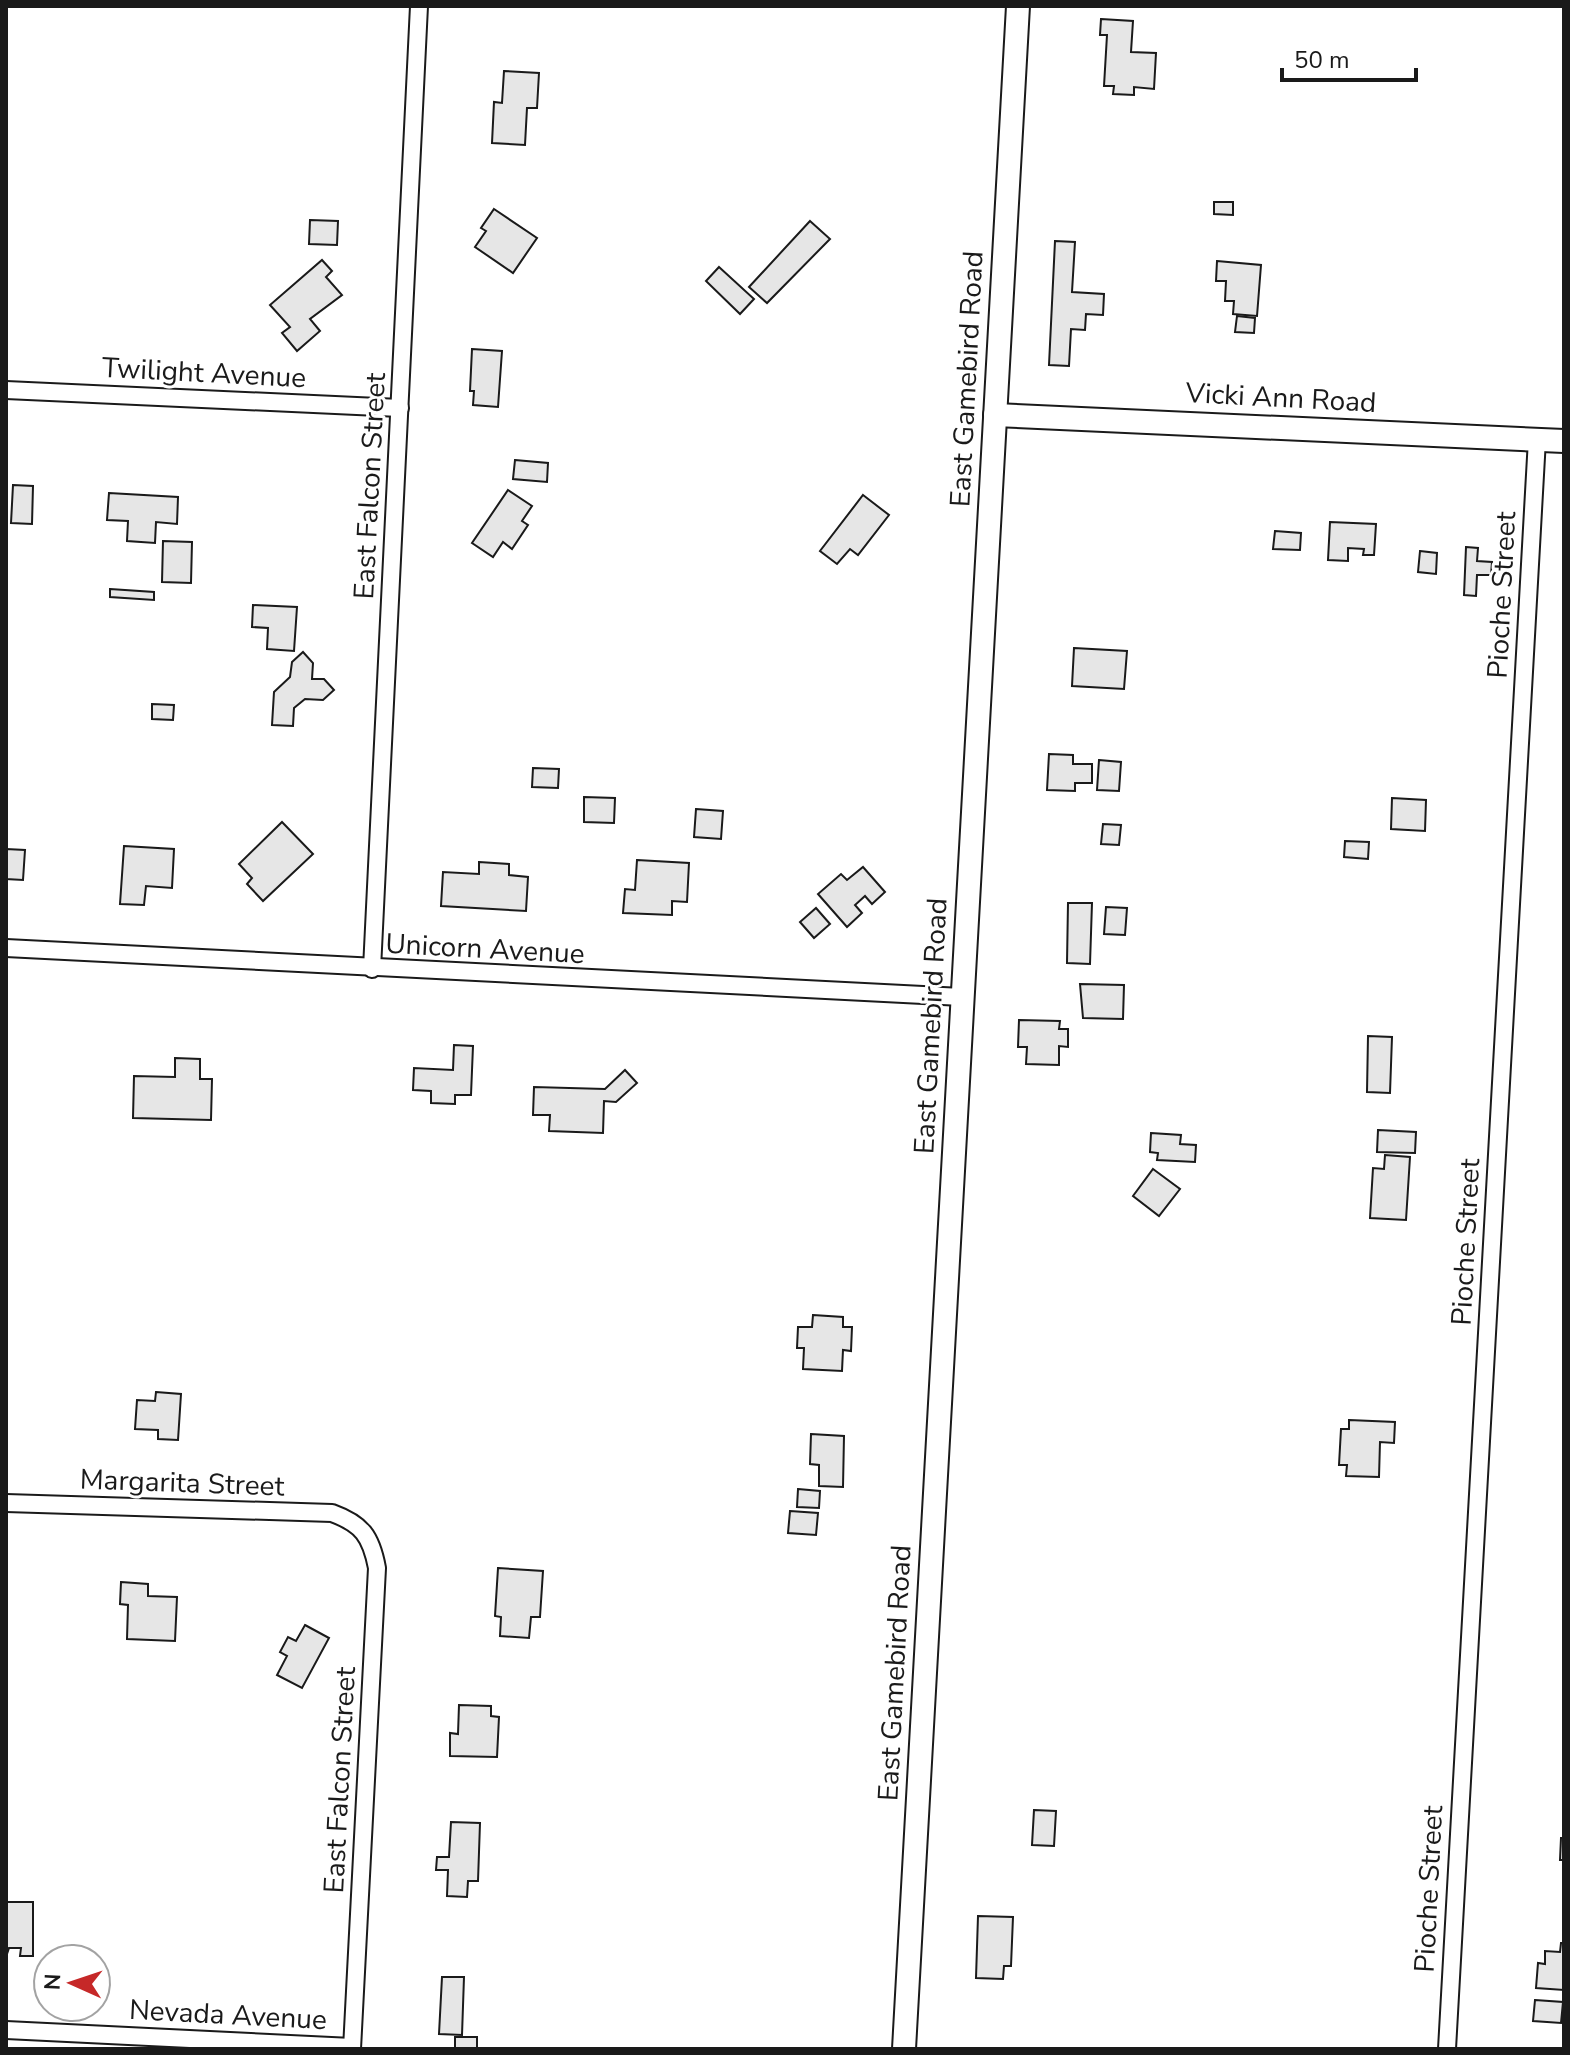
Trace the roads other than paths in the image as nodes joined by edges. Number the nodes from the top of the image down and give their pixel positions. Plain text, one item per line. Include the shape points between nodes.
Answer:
1 (419, 6) edge
2 (1018, 6) edge
3 (6, 390) edge
4 (400, 408) junction
5 (995, 415) junction
6 (1537, 439) junction
7 (1564, 441) edge
8 (6, 948) edge
9 (372, 969) junction
10 (962, 997) junction
11 (6, 1503) edge
12 (355, 1521) joint
13 (6, 2030) edge
14 (352, 2048) edge
15 (904, 2049) edge
16 (1447, 2049) edge

1 - 4 street, East Falcon Street
2 - 5 main road, East Gamebird Road
3 - 4 street, Twilight Avenue
4 - 9 street, East Falcon Street
5 - 6 main road, Vicki Ann Road
5 - 10 main road, East Gamebird Road
6 - 7 main road, Vicki Ann Road
6 - 16 street, Pioche Street
8 - 9 street, Unicorn Avenue
9 - 10 street, Unicorn Avenue
10 - 15 main road, East Gamebird Road
11 - 12 street, Margarita Street via 332,1513
12 - 14 street, East Falcon Street via 373,1545 377,1568
13 - 14 street, Nevada Avenue

